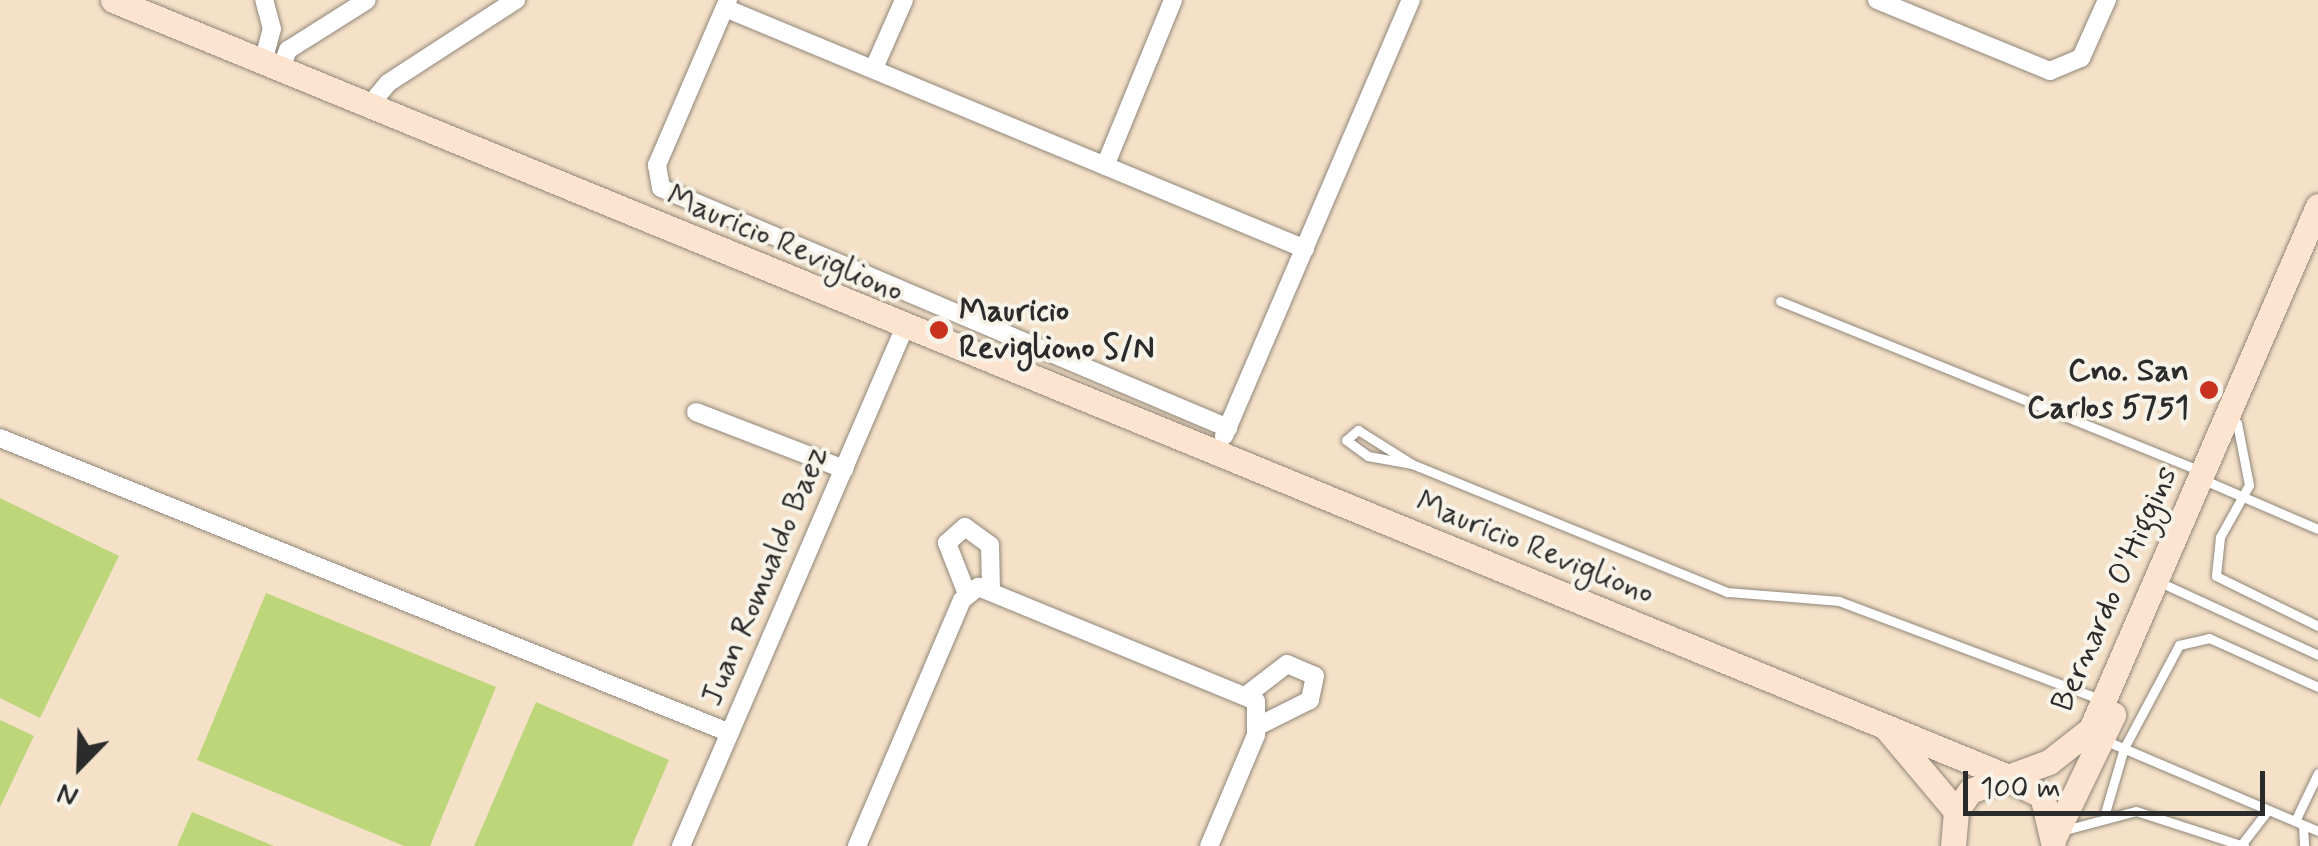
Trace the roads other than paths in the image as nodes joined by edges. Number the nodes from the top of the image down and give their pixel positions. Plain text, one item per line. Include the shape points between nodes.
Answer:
1 (113, 0) edge
2 (264, 0) edge
3 (368, 0) edge
4 (516, 0) edge
5 (904, 0) edge
6 (1173, 0) edge
7 (1411, 0) edge
8 (1877, 0) edge
9 (2107, 0) edge
10 (726, 4) edge
11 (271, 22) junction
12 (307, 37) junction
13 (272, 66) junction
14 (874, 68) junction
15 (368, 107) junction
16 (1105, 166) junction
17 (2318, 206) edge
18 (2318, 236) edge
19 (1305, 249) junction
20 (1780, 301) dead end
21 (904, 329) junction
22 (696, 412) dead end
23 (2237, 423) junction
24 (1228, 428) junction
25 (0, 438) edge
26 (1216, 455) junction
27 (1412, 464) junction
28 (844, 469) junction
29 (2207, 478) junction
30 (2239, 495) junction
31 (2318, 529) edge
32 (2166, 585) junction
33 (991, 589) junction
34 (967, 594) junction
35 (2318, 626) edge
36 (2318, 655) edge
37 (2318, 688) edge
38 (1248, 694) junction
39 (2104, 700) junction
40 (1880, 722) junction
41 (1258, 726) junction
42 (730, 734) junction
43 (2113, 744) junction
44 (2318, 773) edge
45 (2006, 779) junction
46 (2268, 810) junction
47 (2105, 814) junction
48 (2299, 823) junction
49 (2318, 831) edge
50 (1954, 833) edge
51 (2053, 841) edge
52 (2242, 845) edge
53 (681, 846) edge
54 (858, 846) edge
55 (1209, 846) edge
56 (2304, 846) edge

1 - 13 main road, Mauricio Revigliono
2 - 11 street
3 - 12 street
4 - 15 street via 388,83
5 - 14 street
6 - 16 street
7 - 19 street
8 - 9 street via 2050,70 2082,58
10 - 14 street
10 - 24 street via 657,165 662,188
11 - 12 street
11 - 13 street
12 - 13 street
13 - 15 main road, Mauricio Revigliono
14 - 16 street
15 - 21 main road, Mauricio Revigliono
16 - 19 street
17 - 29 main road, Bernardo O'Higgins
18 - 23 main road, Bernardo O'Higgins
19 - 24 street
20 - 29 lane
21 - 26 main road, Mauricio Revigliono
21 - 28 street, Juan Romualdo Baez
22 - 28 street
23 - 29 main road, Bernardo O'Higgins
23 - 30 lane via 2250,472
24 - 26 street
25 - 42 street
26 - 40 main road, Mauricio Revigliono
27 - 27 lane via 1358,430 1346,440 1368,456
27 - 39 lane via 1728,592 1839,601
28 - 42 street, Juan Romualdo Baez
29 - 30 lane
29 - 32 main road, Bernardo O'Higgins
29 - 39 main road, Bernardo O'Higgins
30 - 31 lane
30 - 35 lane via 2216,550 2216,576
32 - 36 lane
32 - 43 main road, Bernardo O'Higgins
33 - 34 street
33 - 34 street via 990,545 965,527 947,544
33 - 38 street
34 - 54 street
37 - 43 lane via 2191,638 2161,668
38 - 41 street
38 - 41 street via 1287,664 1315,676 1310,700
39 - 45 main road, Bernardo O'Higgins via 2073,747
40 - 45 main road, Mauricio Revigliono
40 - 50 main road, Mauricio Revigliono
41 - 55 street
42 - 53 street, Juan Romualdo Baez
43 - 46 lane
43 - 47 lane
43 - 51 main road, Bernardo O'Higgins
44 - 48 lane
45 - 50 main road, Bernardo O'Higgins
45 - 51 main road via 2048,805
46 - 48 lane
46 - 52 lane
47 - 51 lane
47 - 52 lane via 2136,811
48 - 49 lane
48 - 56 lane

